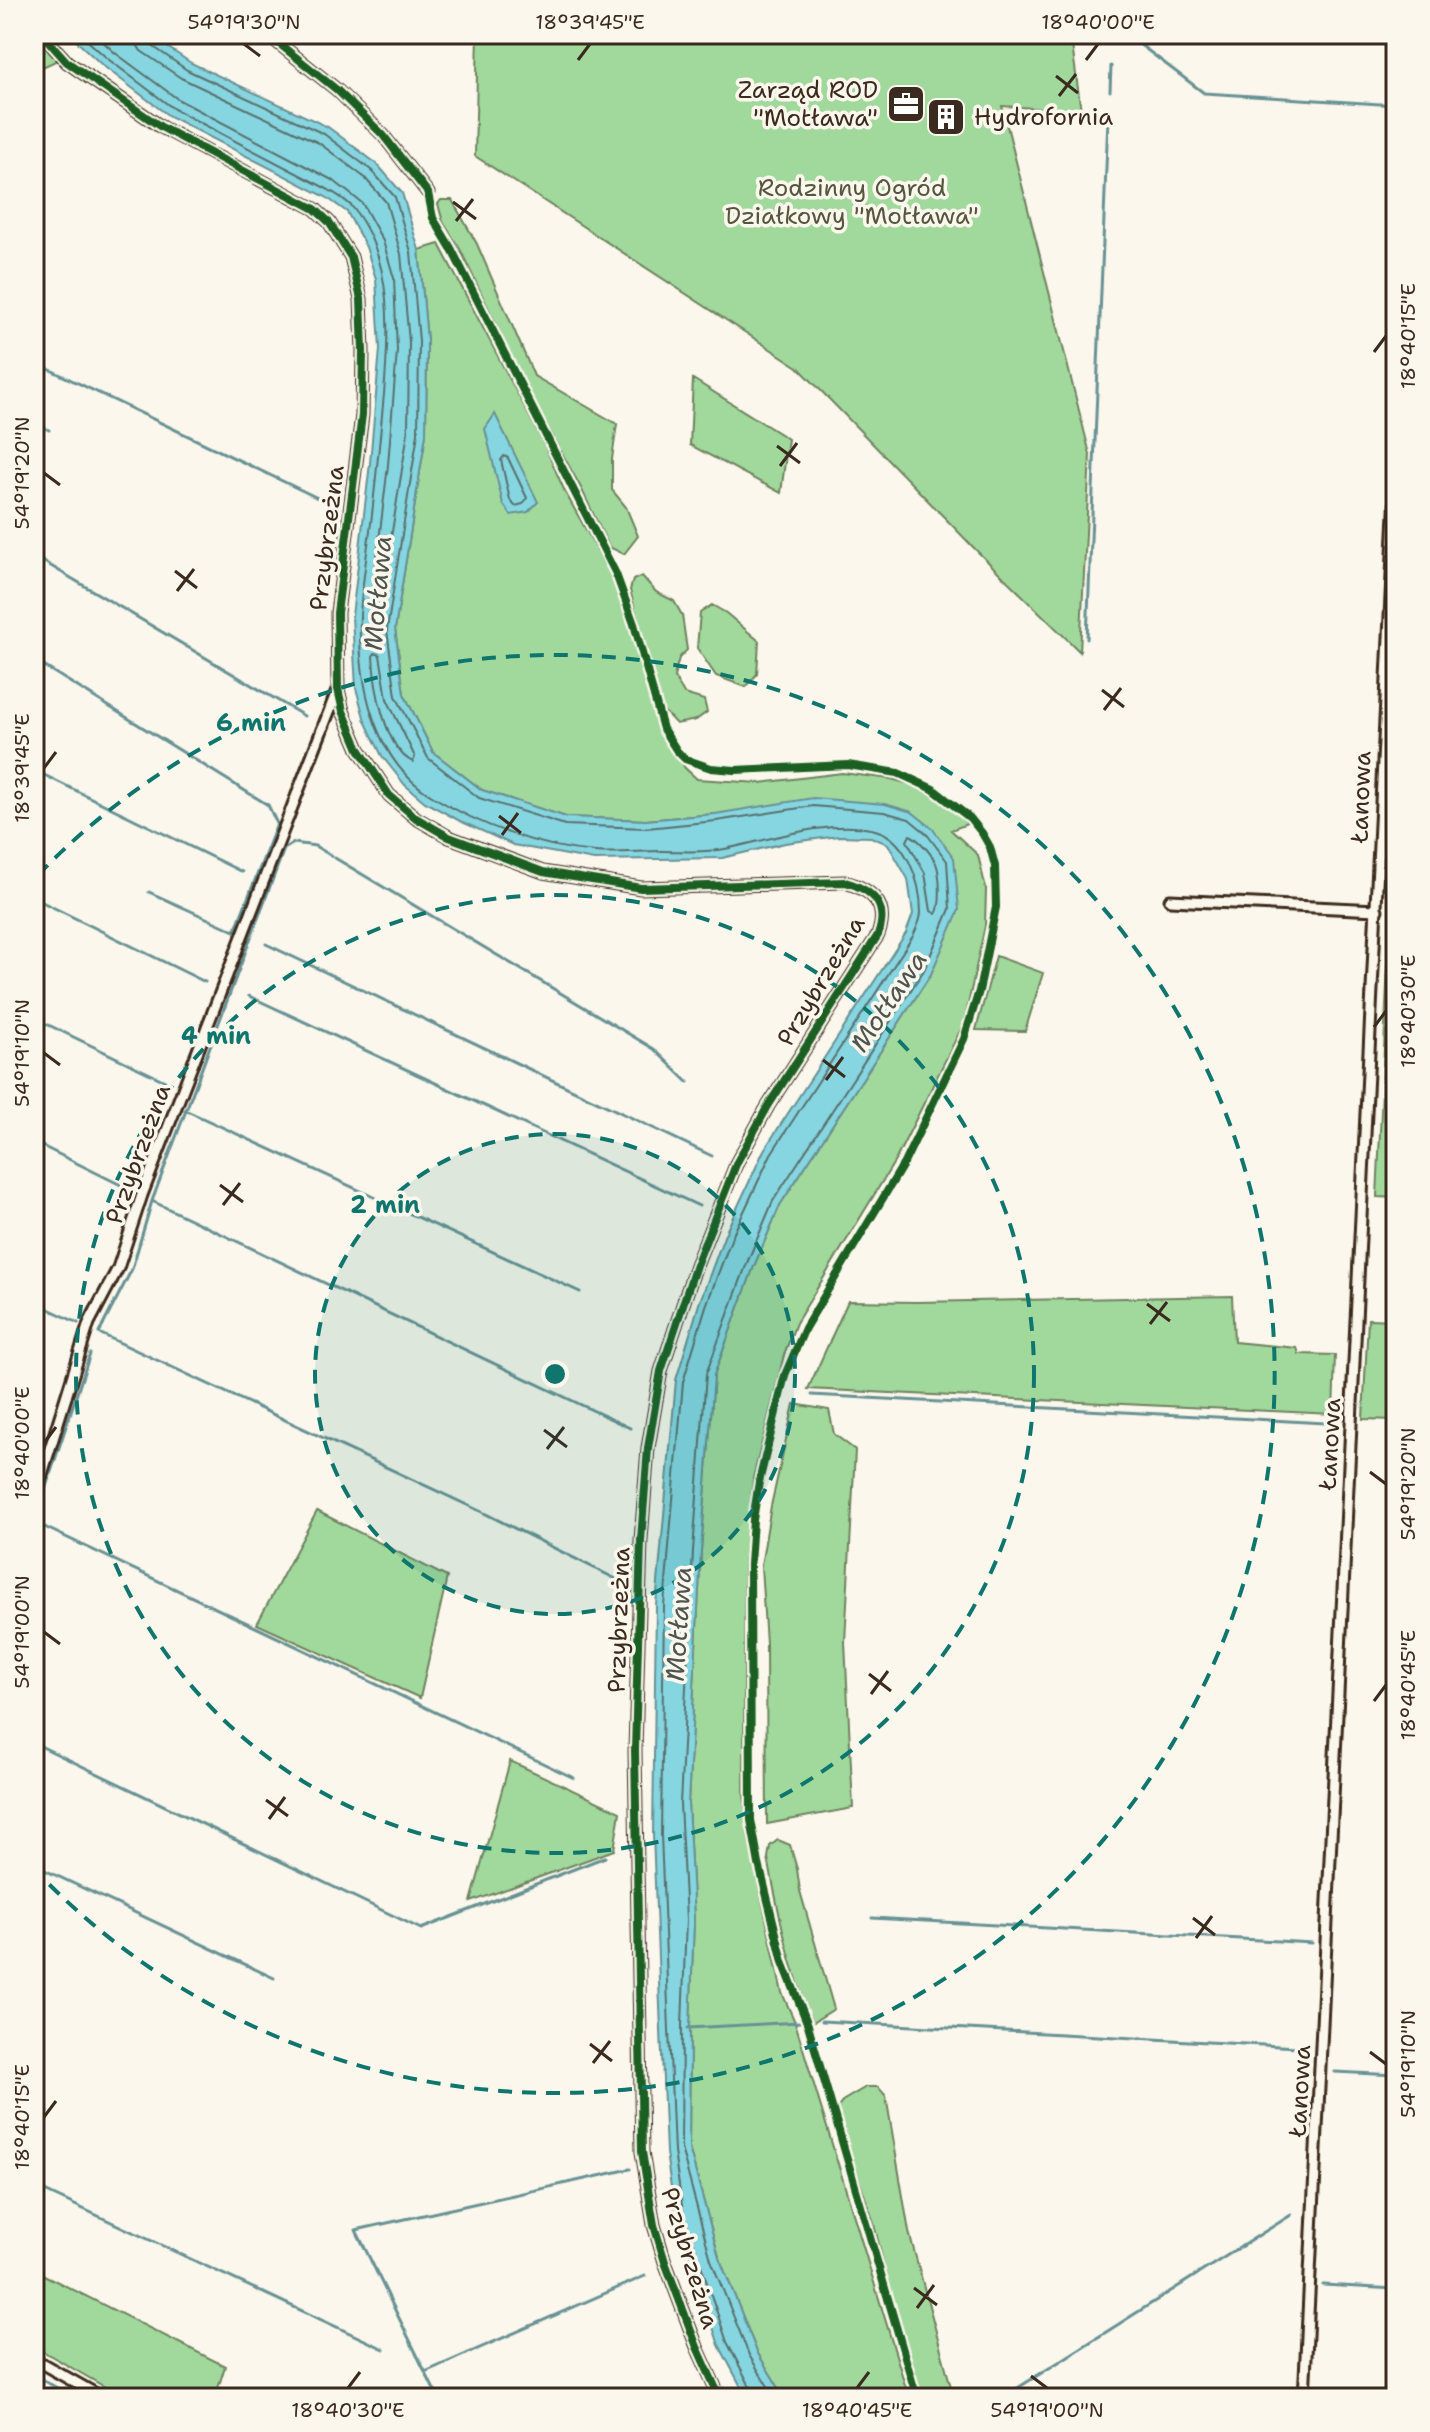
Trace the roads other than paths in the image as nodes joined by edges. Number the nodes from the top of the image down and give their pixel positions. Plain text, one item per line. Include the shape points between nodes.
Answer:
1 (42, 34) edge
2 (267, 34) edge
3 (428, 193) dead end
4 (1396, 492) edge
5 (338, 689) junction
6 (1170, 900) dead end
7 (1377, 910) junction
8 (34, 1500) edge
9 (34, 2359) edge
10 (103, 2398) edge
11 (720, 2398) edge
12 (1304, 2398) edge

1 - 5 street, Przybrzeżna via 67,62 161,127 315,209 351,257 361,299 362,415 337,613
2 - 3 street via 383,135
4 - 7 street, Łanowa
5 - 8 street, Przybrzeżna via 118,1268 89,1323
5 - 11 street, Przybrzeżna via 359,749 389,795 416,818 473,847 543,872 641,888 845,882 863,887 880,908 878,935 737,1162 661,1371 648,1448 635,1750 642,2152 665,2262
6 - 7 street
7 - 12 street, Łanowa
9 - 10 street

